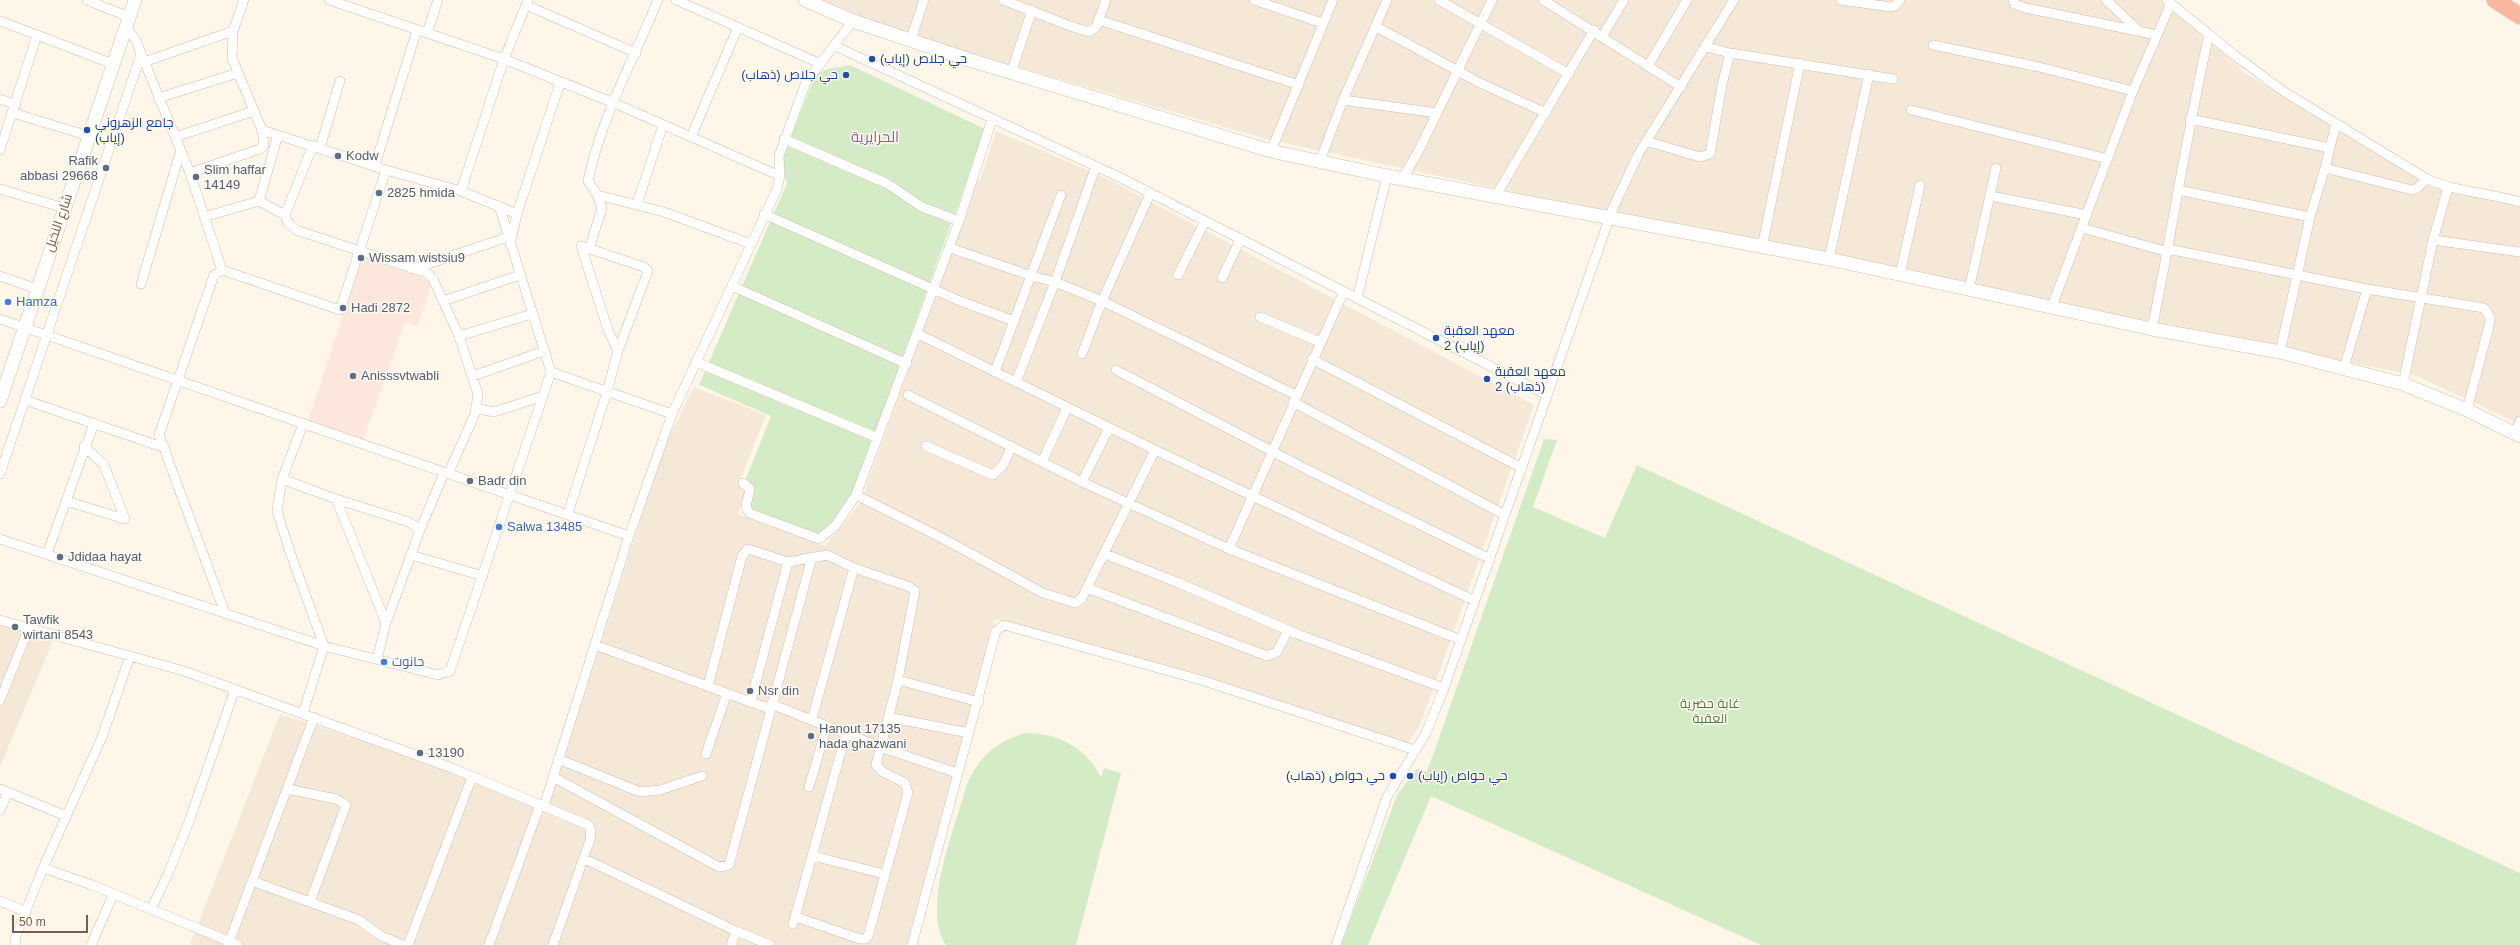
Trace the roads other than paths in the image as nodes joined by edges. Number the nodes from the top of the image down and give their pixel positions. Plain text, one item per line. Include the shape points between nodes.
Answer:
1 (87, 0) edge
2 (135, 0) edge
3 (244, 0) edge
4 (328, 0) edge
5 (438, 0) edge
6 (658, 0) edge
7 (676, 0) edge
8 (924, 0) edge
9 (1003, 0) edge
10 (1106, 0) edge
11 (1254, 0) edge
12 (1333, 0) edge
13 (1387, 0) edge
14 (1439, 0) edge
15 (1492, 0) edge
16 (1543, 0) edge
17 (1624, 0) edge
18 (1687, 0) edge
19 (1734, 0) edge
20 (1841, 0) edge
21 (1900, 0) edge
22 (2013, 0) edge
23 (2106, 0) edge
24 (2495, 0) edge
25 (527, 2) edge
26 (813, 2) edge
27 (1264, 2) edge
28 (2169, 2) edge
29 (352, 4) edge
30 (1032, 10) junction
31 (2520, 16) edge
32 (1099, 20) junction
33 (0, 21) edge
34 (852, 21) junction
35 (127, 22) junction
36 (1322, 23) junction
37 (1480, 24) junction
38 (1376, 26) junction
39 (738, 27) junction
40 (1594, 30) junction
41 (233, 31) junction
42 (2139, 31) junction
43 (422, 32) junction
44 (37, 34) junction
45 (2209, 34) junction
46 (1602, 35) junction
47 (2156, 35) junction
48 (911, 39) junction
49 (1933, 45) dead end
50 (835, 46) junction
51 (1706, 47) junction
52 (636, 53) junction
53 (1730, 53) junction
54 (143, 58) junction
55 (504, 60) junction
56 (819, 63) junction
57 (113, 64) junction
58 (1800, 64) junction
59 (1648, 66) junction
60 (1457, 72) junction
61 (238, 73) junction
62 (1011, 73) junction
63 (1569, 74) junction
64 (1869, 74) junction
65 (1893, 79) dead end
66 (340, 81) dead end
67 (560, 83) junction
68 (1299, 84) junction
69 (1681, 87) junction
70 (2133, 91) junction
71 (158, 98) junction
72 (0, 99) edge
73 (1343, 100) junction
74 (614, 103) junction
75 (14, 109) junction
76 (1911, 110) dead end
77 (254, 111) junction
78 (1437, 113) junction
79 (1546, 113) junction
80 (992, 119) junction
81 (2190, 119) junction
82 (2336, 123) junction
83 (663, 125) junction
84 (262, 130) junction
85 (278, 135) junction
86 (89, 136) junction
87 (175, 137) junction
88 (691, 138) junction
89 (784, 139) junction
90 (1646, 141) junction
91 (316, 146) junction
92 (2330, 148) junction
93 (0, 150) edge
94 (1270, 151) junction
95 (180, 153) junction
96 (2108, 160) junction
97 (1320, 161) junction
98 (375, 165) junction
99 (1096, 166) junction
100 (1996, 168) dead end
101 (2325, 168) junction
102 (386, 170) junction
103 (190, 173) junction
104 (780, 176) junction
105 (1387, 176) junction
106 (1403, 178) junction
107 (2427, 179) junction
108 (1920, 185) dead end
109 (2448, 187) junction
110 (0, 189) edge
111 (2178, 190) junction
112 (461, 191) junction
113 (1150, 194) junction
114 (598, 195) junction
115 (1061, 195) dead end
116 (1991, 196) junction
117 (1495, 197) junction
118 (259, 201) junction
119 (2520, 202) edge
120 (637, 204) junction
121 (499, 206) junction
122 (64, 208) junction
123 (518, 214) junction
124 (764, 214) junction
125 (285, 215) junction
126 (2087, 215) junction
127 (1610, 216) junction
128 (204, 217) junction
129 (2310, 217) junction
130 (959, 221) junction
131 (1205, 221) junction
132 (2082, 228) junction
133 (1241, 238) junction
134 (509, 240) junction
135 (2433, 240) junction
136 (751, 244) junction
137 (1762, 247) junction
138 (950, 248) junction
139 (590, 249) junction
140 (2168, 250) junction
141 (360, 252) junction
142 (2520, 252) edge
143 (1829, 260) junction
144 (413, 269) junction
145 (222, 270) junction
146 (520, 275) junction
147 (1178, 275) dead end
148 (1900, 275) junction
149 (2298, 275) junction
150 (0, 276) edge
151 (1032, 276) junction
152 (1222, 278) dead end
153 (1055, 282) junction
154 (141, 284) dead end
155 (732, 286) junction
156 (37, 289) junction
157 (2367, 289) junction
158 (932, 290) junction
159 (1969, 290) junction
160 (1343, 293) junction
161 (2421, 299) junction
162 (1357, 300) junction
163 (443, 301) junction
164 (1102, 301) junction
165 (2052, 306) junction
166 (532, 314) junction
167 (1260, 317) dead end
168 (0, 319) edge
169 (1014, 321) junction
170 (24, 328) junction
171 (2152, 328) junction
172 (918, 334) junction
173 (46, 336) junction
174 (459, 336) junction
175 (1320, 342) junction
176 (618, 351) junction
177 (544, 352) junction
178 (2280, 352) junction
179 (1082, 354) dead end
180 (1312, 359) junction
181 (696, 362) junction
182 (907, 364) junction
183 (2344, 368) junction
184 (1116, 370) dead end
185 (551, 372) junction
186 (994, 372) junction
187 (473, 376) junction
188 (177, 379) junction
189 (1016, 382) junction
190 (2403, 384) junction
191 (607, 392) junction
192 (908, 395) dead end
193 (1547, 395) junction
194 (543, 396) junction
195 (1295, 399) junction
196 (25, 400) junction
197 (0, 401) edge
198 (476, 408) junction
199 (1067, 408) junction
200 (2467, 410) junction
201 (672, 414) junction
202 (2520, 421) edge
203 (94, 424) junction
204 (302, 424) junction
205 (1108, 428) junction
206 (2517, 435) edge
207 (878, 438) junction
208 (84, 446) junction
209 (926, 446) dead end
210 (1012, 446) junction
211 (165, 448) junction
212 (1155, 450) junction
213 (1272, 451) junction
214 (1042, 462) junction
215 (1522, 468) junction
216 (446, 473) junction
217 (0, 474) edge
218 (282, 479) junction
219 (1082, 482) junction
220 (743, 483) dead end
221 (856, 495) junction
222 (1252, 495) junction
223 (510, 496) junction
224 (336, 499) junction
225 (66, 501) junction
226 (1128, 503) junction
227 (568, 513) junction
228 (1505, 515) junction
229 (420, 530) junction
230 (629, 536) junction
231 (0, 539) edge
232 (1229, 549) junction
233 (47, 554) junction
234 (1105, 554) junction
235 (411, 555) junction
236 (812, 556) junction
237 (1490, 560) junction
238 (788, 562) junction
239 (854, 568) junction
240 (483, 576) junction
241 (1087, 588) junction
242 (1475, 601) junction
243 (225, 613) junction
244 (0, 620) edge
245 (386, 623) junction
246 (29, 628) junction
247 (1288, 630) junction
248 (1461, 640) junction
249 (595, 645) junction
250 (324, 646) junction
251 (130, 656) junction
252 (377, 659) junction
253 (4, 678) edge
254 (898, 680) junction
255 (708, 686) junction
256 (1444, 688) junction
257 (235, 689) junction
258 (727, 693) junction
259 (0, 700) edge
260 (751, 701) junction
261 (979, 702) junction
262 (771, 706) junction
263 (303, 713) junction
264 (888, 716) junction
265 (314, 717) junction
266 (812, 719) junction
267 (827, 726) junction
268 (969, 733) junction
269 (846, 734) junction
270 (880, 747) junction
271 (1415, 750) junction
272 (706, 754) dead end
273 (558, 759) junction
274 (957, 772) junction
275 (702, 776) dead end
276 (472, 777) junction
277 (553, 777) junction
278 (809, 787) dead end
279 (287, 789) junction
280 (4, 790) edge
281 (542, 806) junction
282 (0, 810) edge
283 (66, 816) junction
284 (813, 856) junction
285 (585, 859) junction
286 (43, 868) junction
287 (884, 874) junction
288 (252, 881) junction
289 (113, 895) junction
290 (0, 901) edge
291 (310, 902) junction
292 (151, 909) junction
293 (26, 912) junction
294 (736, 931) junction
295 (232, 944) edge
296 (15, 945) edge
297 (91, 945) edge
298 (402, 945) edge
299 (408, 945) edge
300 (489, 945) edge
301 (553, 945) edge
302 (731, 945) edge
303 (770, 945) edge
304 (912, 945) edge
305 (1336, 945) edge

1 - 35 street
2 - 35 street, شارع النخيل
3 - 41 street
4 - 29 street
5 - 43 street
6 - 52 street
7 - 39 street
8 - 48 street
9 - 30 street
10 - 32 street
11 - 27 street
12 - 36 street
13 - 38 street
14 - 37 street
15 - 37 street
16 - 40 street
17 - 46 street
18 - 59 street
19 - 51 street
20 - 21 street via 1891,7
22 - 42 street via 2014,4 2026,8
23 - 42 street
24 - 31 highway
25 - 52 street
25 - 55 street
26 - 34 street
27 - 36 street
28 - 45 street
28 - 47 street
29 - 43 street
30 - 32 street via 1084,31 1093,31
30 - 62 street
32 - 68 street
33 - 44 street
34 - 48 street
34 - 50 street
35 - 54 street
35 - 57 street, شارع النخيل
36 - 68 street
37 - 60 street
37 - 63 street
38 - 60 street
38 - 73 street
39 - 56 street
39 - 88 street
40 - 46 street
40 - 63 street
41 - 54 street
41 - 61 street via 232,58
42 - 47 street
43 - 55 street
43 - 98 street
44 - 57 street
44 - 75 street
45 - 81 street
45 - 82 street via 2283,90
46 - 59 street
47 - 70 street
48 - 62 street
49 - 70 street via 2039,67
50 - 56 street
50 - 80 street
51 - 53 street
51 - 69 street
52 - 74 street
53 - 58 street
53 - 90 street via 1710,154 1700,157
54 - 71 street
54 - 173 street
55 - 67 street
55 - 112 street
56 - 89 street via 806,82
57 - 86 street, شارع النخيل
58 - 64 street
58 - 137 street
59 - 69 street
60 - 78 street
60 - 79 street
61 - 71 street
61 - 77 street
62 - 94 street
63 - 79 street
64 - 65 street
64 - 143 street
66 - 91 street
67 - 74 street
67 - 123 street
68 - 94 street
69 - 90 street
70 - 96 street
71 - 87 street
72 - 75 street
73 - 78 street
73 - 97 street
74 - 83 street
74 - 114 street via 592,162 588,181
75 - 86 street
75 - 93 street
76 - 96 street
77 - 84 street
77 - 87 street
78 - 106 street
79 - 117 street
80 - 99 street
80 - 130 street
81 - 92 street
81 - 111 street
82 - 92 street
82 - 107 street
83 - 88 street
83 - 120 street
84 - 85 street
84 - 103 street via 264,145 260,149
85 - 91 street
85 - 118 street
86 - 122 street, شارع النخيل
87 - 95 street
88 - 104 street
89 - 104 street via 778,160
89 - 130 street via 888,184 922,207
90 - 127 street
91 - 98 street
91 - 125 street
92 - 101 street
94 - 97 street
95 - 103 street
95 - 154 street
96 - 126 street
97 - 105 street
98 - 102 street
99 - 113 street
99 - 153 street
100 - 116 street
101 - 107 street via 2412,190
101 - 129 street
102 - 112 street
102 - 141 street
103 - 128 street
104 - 124 street via 777,190
105 - 106 street
105 - 162 street
106 - 117 street
107 - 109 street
108 - 148 street
109 - 119 street
109 - 135 street
110 - 122 street
111 - 129 street
111 - 140 street
112 - 121 street
113 - 131 street
113 - 164 street
114 - 120 street
114 - 139 street via 602,212
115 - 151 street
116 - 126 street
116 - 159 street
117 - 127 street
118 - 125 street
118 - 128 street
120 - 136 street
121 - 123 street
121 - 134 street
122 - 156 street, شارع النخيل
123 - 134 street
124 - 136 street
124 - 158 street
125 - 141 street via 288,223 296,230
126 - 132 street
127 - 137 street
127 - 193 street
128 - 145 street
129 - 149 street
130 - 138 street
131 - 133 street
131 - 147 street
132 - 140 street
132 - 165 street
133 - 152 street
133 - 160 street
134 - 144 street
134 - 146 street
135 - 142 street
135 - 161 street
136 - 155 street
137 - 143 street
138 - 151 street
138 - 158 street
139 - 176 street via 581,246 608,330
139 - 176 street via 644,267 648,271
140 - 149 street
140 - 171 street
141 - 144 street
141 - 145 street via 342,308 338,310
143 - 148 street
144 - 163 street via 431,276
145 - 188 street via 214,274
146 - 163 street
146 - 166 street
148 - 159 street
149 - 157 street
149 - 178 street
150 - 156 street
151 - 153 street
151 - 169 street
153 - 164 street
153 - 189 street
155 - 181 street
155 - 182 street
156 - 170 street, شارع النخيل
157 - 161 street
157 - 183 street
158 - 169 street
158 - 172 street
159 - 165 street
160 - 162 street
160 - 175 street
161 - 190 street
161 - 200 street via 2484,308 2490,317
162 - 193 street
163 - 174 street
164 - 179 street
164 - 195 street
165 - 171 street
166 - 174 street
166 - 177 street
167 - 175 street
168 - 170 street
169 - 186 street
170 - 173 street
170 - 197 street, شارع النخيل
171 - 178 street
172 - 182 street
172 - 186 street
173 - 188 street
173 - 196 street
174 - 187 street
175 - 180 street
176 - 191 street
177 - 185 street
177 - 187 street
178 - 183 street
180 - 195 street
180 - 215 street
181 - 201 street
181 - 207 street
182 - 207 street
183 - 190 street
184 - 213 street
185 - 191 street
185 - 194 street
186 - 189 street
187 - 198 street via 478,394
188 - 204 street
188 - 211 street via 159,432
189 - 199 street
190 - 200 street
191 - 201 street
191 - 227 street
192 - 210 street
193 - 215 street
194 - 198 street via 494,412
194 - 223 street
195 - 213 street
195 - 228 street
196 - 203 street
196 - 217 street
198 - 216 street
199 - 205 street
199 - 214 street
200 - 206 street
201 - 230 street
202 - 206 street
203 - 208 street
203 - 211 street
204 - 216 street
204 - 218 street
205 - 212 street
205 - 219 street
207 - 221 street
208 - 225 street
208 - 225 street via 104,465 125,519
209 - 210 street via 993,475 1003,465
210 - 214 street
211 - 243 street
212 - 222 street
212 - 226 street
213 - 222 street
213 - 237 street
214 - 219 street
215 - 228 street
216 - 223 street
216 - 229 street
218 - 224 street
218 - 250 street via 279,518
219 - 226 street
220 - 221 street via 750,489 746,506 748,513 819,539 835,526
221 - 241 street via 1044,593 1075,603 1079,602
222 - 232 street
222 - 242 street
223 - 227 street
223 - 240 street
224 - 229 street via 409,522
224 - 245 street
225 - 233 street
226 - 232 street
226 - 234 street
227 - 230 street
228 - 237 street
229 - 235 street
230 - 249 street
231 - 233 street
232 - 248 street
233 - 243 street
234 - 241 street
234 - 247 street
235 - 240 street
235 - 245 street
236 - 238 street
236 - 239 street via 827,555
236 - 262 street
237 - 242 street
238 - 255 street via 751,549 744,553
238 - 260 street
239 - 254 street via 910,587 915,592
239 - 266 street
240 - 252 street via 447,674 438,675
241 - 247 street via 1267,656 1278,652
242 - 248 street
243 - 250 street
244 - 246 street
245 - 252 street
246 - 251 street
246 - 253 street
247 - 256 street
248 - 256 street
249 - 255 street
249 - 273 street
250 - 252 street
250 - 263 street
251 - 257 street
251 - 283 street via 102,737
253 - 259 street
254 - 261 street
254 - 264 street
255 - 258 street
256 - 271 street via 1428,728
257 - 263 street
257 - 292 street via 190,819
258 - 260 street
258 - 272 street
260 - 262 street
261 - 268 street
261 - 271 street via 996,631 1000,626 1008,625 1201,680
262 - 266 street
262 - 277 street via 731,862 726,867 718,867
263 - 265 street
264 - 268 street
264 - 270 street
265 - 276 street
265 - 279 street
266 - 267 street
267 - 269 street
267 - 278 street
268 - 274 street
269 - 270 street
269 - 284 street
270 - 274 street
270 - 287 street via 877,767 905,783 908,788
271 - 305 street via 1387,796
273 - 275 street via 640,792 660,790
273 - 277 street
274 - 304 street
276 - 281 street
276 - 299 street
277 - 281 street
279 - 288 street
279 - 291 street via 336,799 346,805
280 - 282 street
280 - 283 street
281 - 285 street via 590,827 590,840
281 - 300 street
283 - 286 street
284 - 287 street
284 - 287 street via 795,920 860,939 866,939
285 - 294 street
285 - 301 street
286 - 289 street
286 - 293 street
288 - 291 street
288 - 295 street
289 - 292 street
289 - 297 street
290 - 293 street
291 - 298 street via 359,920 381,936
292 - 295 street
293 - 296 street
294 - 302 street
294 - 303 street

